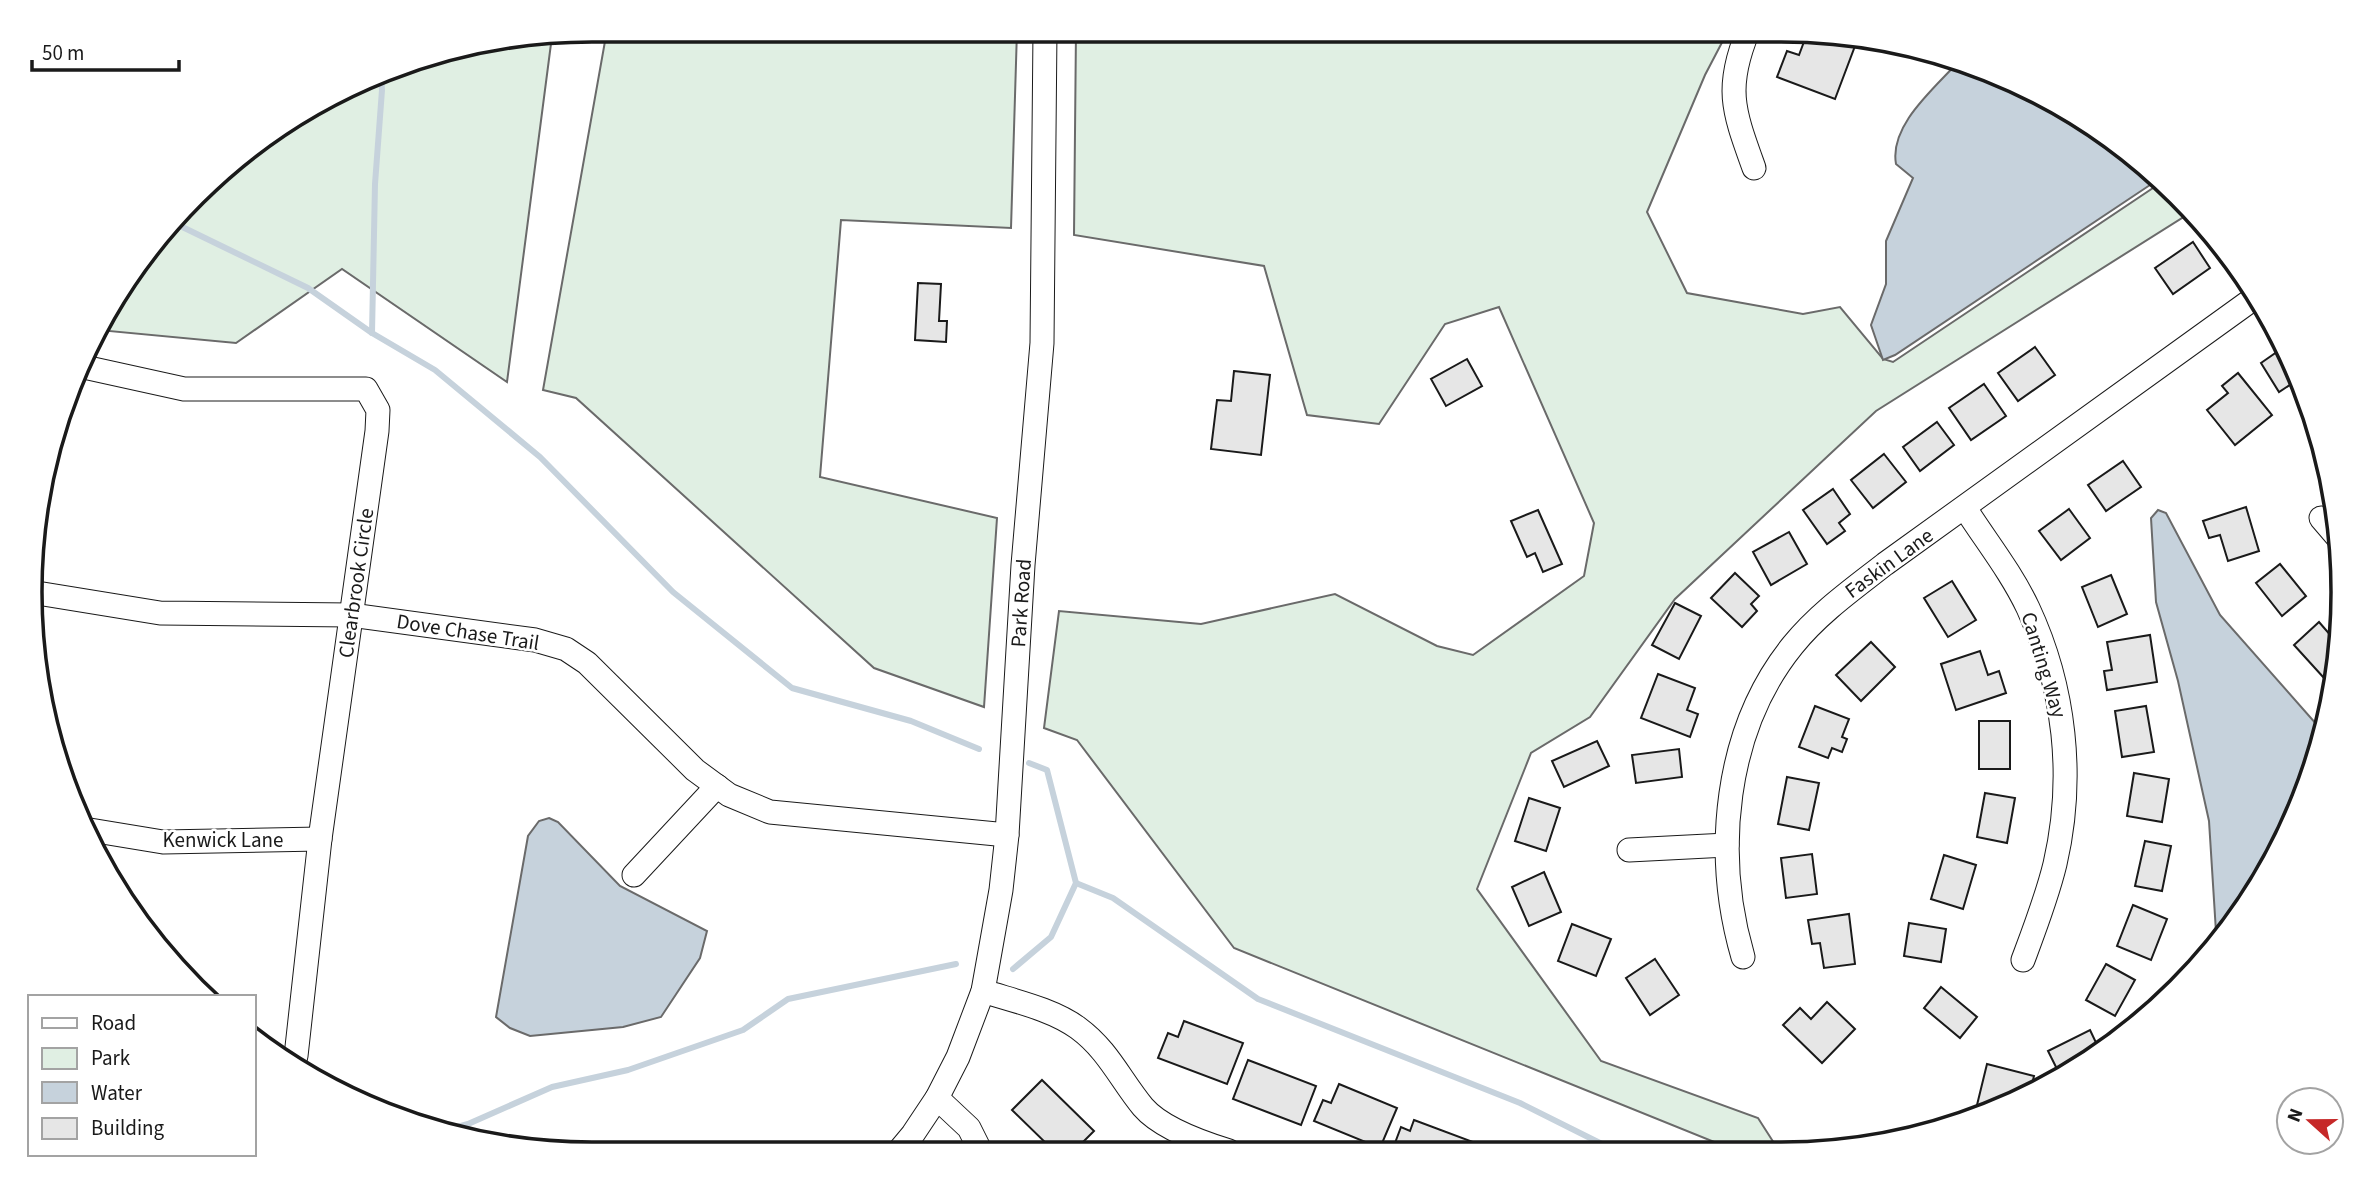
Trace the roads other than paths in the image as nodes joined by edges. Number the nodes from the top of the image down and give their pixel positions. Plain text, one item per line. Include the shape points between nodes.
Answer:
1 (1045, 42) edge
2 (1744, 42) edge
3 (1754, 168) dead end
4 (2248, 303) edge
5 (90, 368) edge
6 (1965, 508) junction
7 (2321, 518) dead end
8 (2326, 524) edge
9 (42, 594) edge
10 (351, 615) junction
11 (717, 786) junction
12 (97, 831) edge
13 (1007, 835) junction
14 (320, 839) junction
15 (1727, 845) junction
16 (1629, 850) dead end
17 (634, 875) dead end
18 (1743, 957) dead end
19 (2023, 960) dead end
20 (983, 991) junction
21 (296, 1055) edge
22 (937, 1098) junction
23 (906, 1142) edge
24 (976, 1142) edge
25 (1206, 1142) edge

1 - 13 street, Park Road via 1041,343
2 - 3 street via 1733,78 1733,97
4 - 6 street, Faskin Lane
5 - 10 street, Clearbrook Circle via 184,388 366,389 378,410 377,431
6 - 15 street, Faskin Lane via 1826,610 1791,647 1764,690 1744,736
6 - 19 street, Canting Way via 2027,607 2054,682 2064,733 2063,812 2055,863
7 - 8 street
9 - 10 street, Dove Chase Trail via 160,613
10 - 11 street, Dove Chase Trail via 535,640 566,649 587,663
10 - 14 street, Clearbrook Circle
11 - 13 street, Dove Chase Trail via 769,812
11 - 17 street
12 - 14 street, Kenwick Lane via 163,842
13 - 20 street, Park Road
14 - 21 street, Clearbrook Circle
15 - 16 street
15 - 18 street, Faskin Lane via 1732,912
20 - 22 street, Park Road
20 - 25 street via 1076,1027 1103,1049 1145,1109 1174,1129
22 - 23 street, Park Road
22 - 24 street via 969,1128

